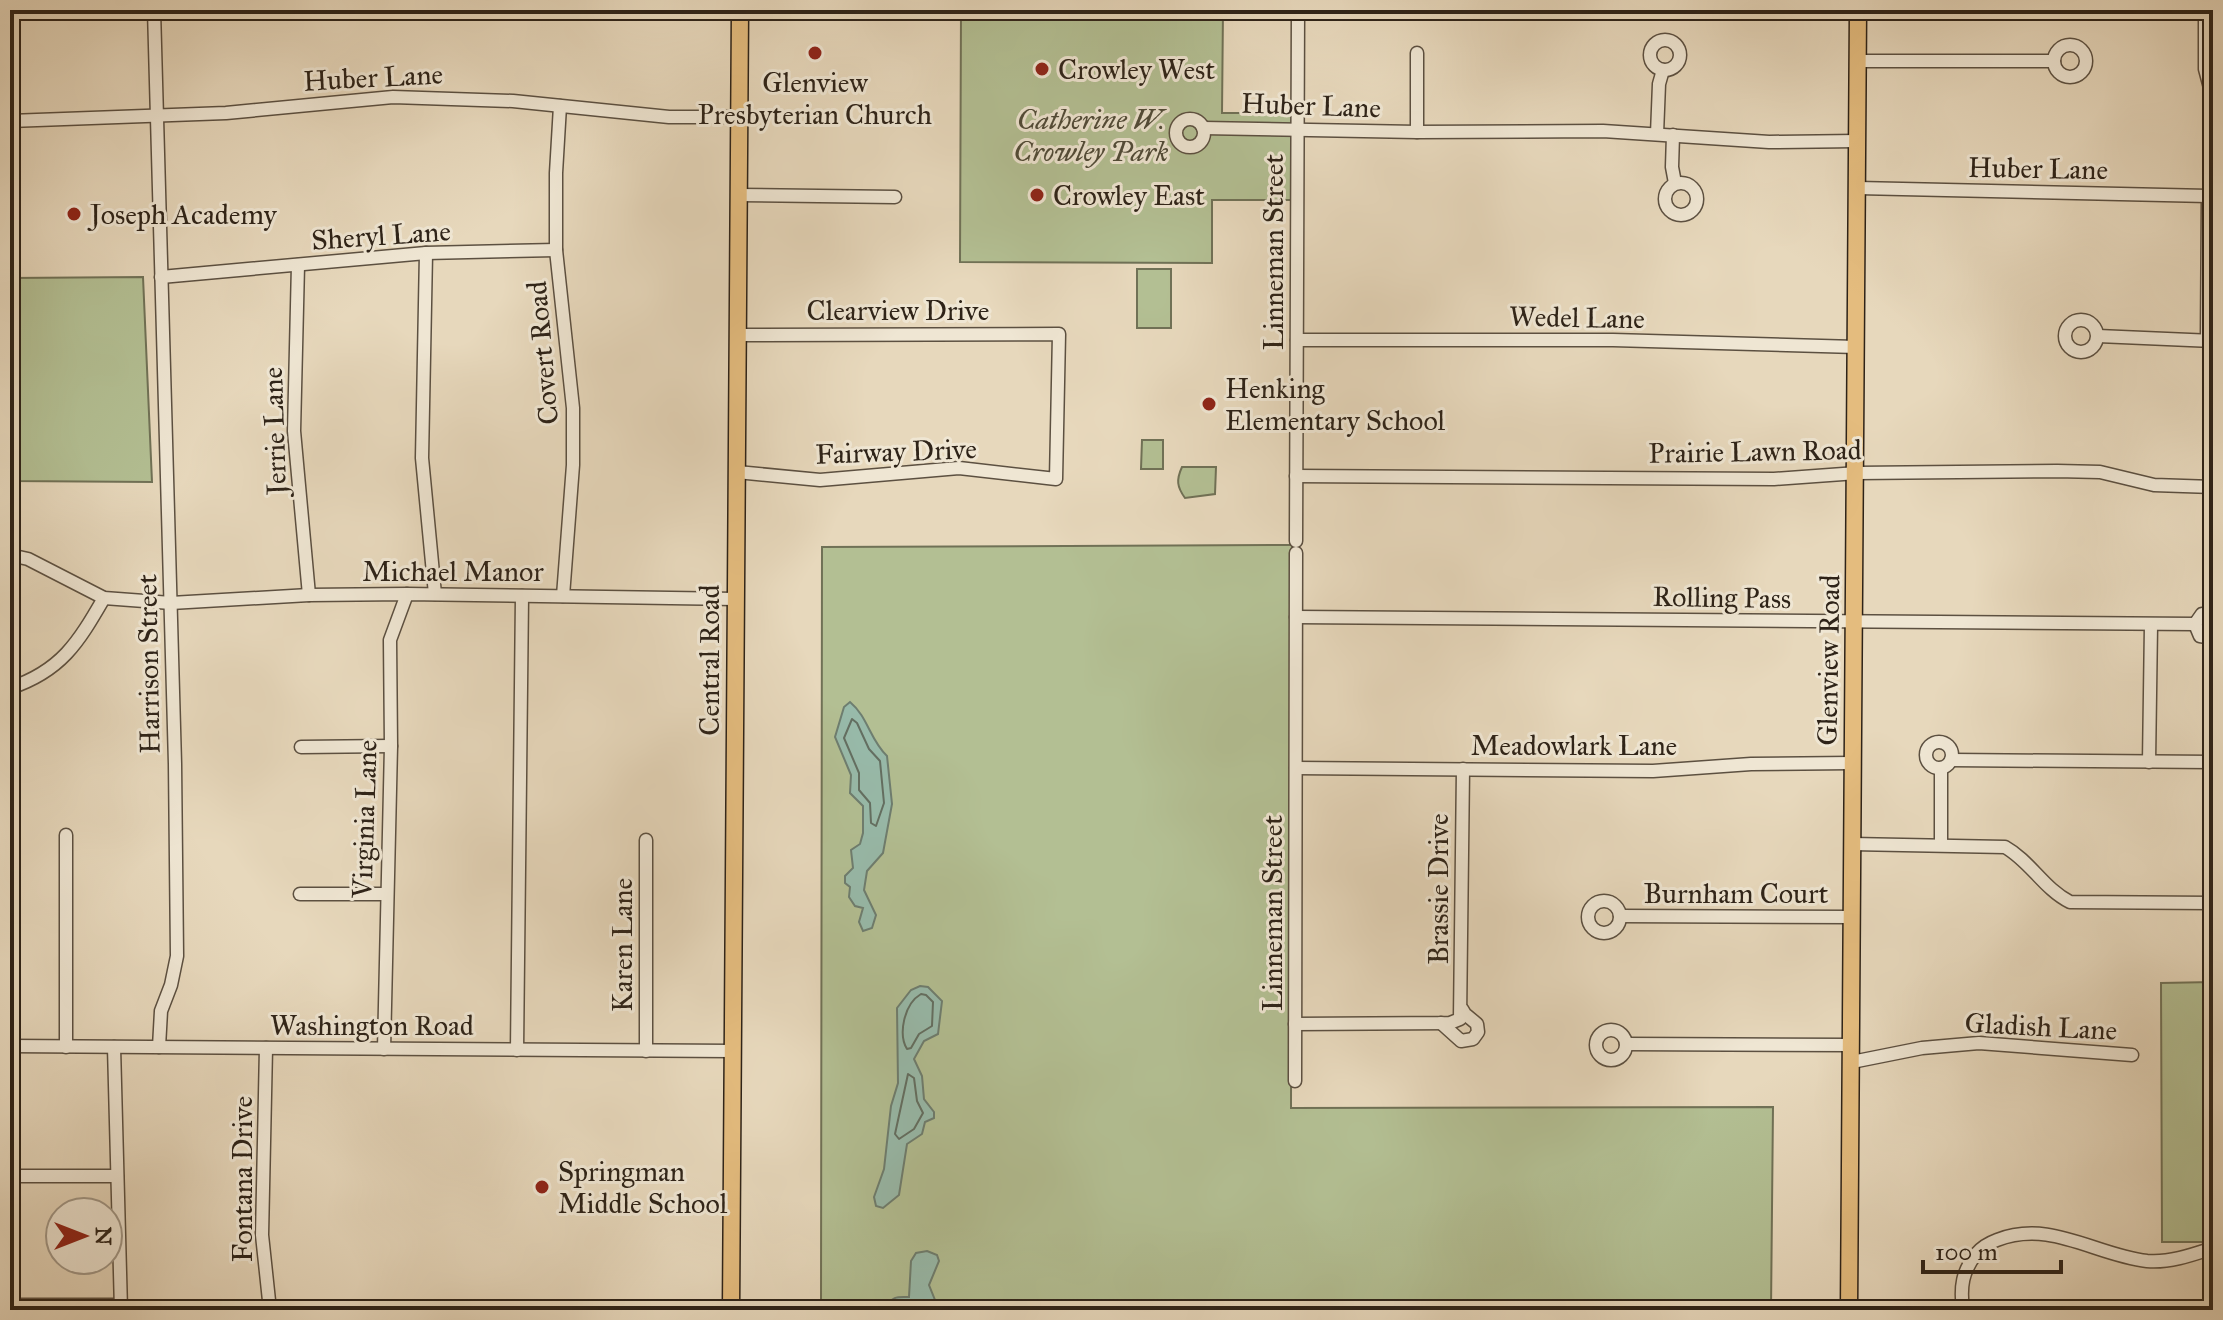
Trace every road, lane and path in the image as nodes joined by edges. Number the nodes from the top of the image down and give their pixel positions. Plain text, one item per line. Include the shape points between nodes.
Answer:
1 (154, 10) edge
2 (740, 10) edge
3 (1298, 10) edge
4 (1858, 10) edge
5 (2205, 10) edge
6 (1417, 53) dead end
7 (1858, 61) junction
8 (2054, 61) dead end
9 (1663, 70) dead end
10 (2213, 99) edge
11 (560, 106) junction
12 (157, 117) junction
13 (739, 117) junction
14 (10, 121) edge
15 (1203, 128) dead end
16 (1297, 130) junction
17 (1417, 132) junction
18 (1657, 134) junction
19 (1673, 135) junction
20 (1857, 141) junction
21 (1675, 183) dead end
22 (1858, 188) junction
23 (2211, 193) edge
24 (738, 195) junction
25 (895, 197) dead end
26 (556, 250) junction
27 (426, 253) junction
28 (298, 265) junction
29 (161, 277) junction
30 (738, 335) junction
31 (2098, 336) dead end
32 (1297, 340) junction
33 (2210, 341) edge
34 (1856, 347) junction
35 (737, 472) junction
36 (1857, 473) junction
37 (1296, 476) junction
38 (1056, 479) joint
39 (2213, 487) edge
40 (10, 555) edge
41 (407, 594) junction
42 (435, 594) junction
43 (309, 595) junction
44 (522, 596) junction
45 (563, 596) junction
46 (104, 598) junction
47 (736, 599) junction
48 (171, 603) junction
49 (2213, 614) edge
50 (1296, 617) junction
51 (1853, 623) junction
52 (2195, 624) junction
53 (2151, 625) junction
54 (2213, 638) edge
55 (10, 688) edge
56 (391, 746) junction
57 (301, 747) dead end
58 (2149, 762) junction
59 (2213, 762) edge
60 (1852, 763) junction
61 (1296, 768) junction
62 (1463, 769) junction
63 (66, 835) dead end
64 (646, 840) dead end
65 (1852, 844) junction
66 (1941, 845) junction
67 (300, 894) dead end
68 (385, 894) junction
69 (2213, 903) edge
70 (1620, 916) dead end
71 (1852, 917) junction
72 (1462, 1009) junction
73 (1446, 1023) junction
74 (1295, 1024) junction
75 (1626, 1044) dead end
76 (10, 1046) edge
77 (66, 1047) junction
78 (114, 1047) junction
79 (159, 1047) junction
80 (266, 1048) junction
81 (384, 1049) junction
82 (517, 1050) junction
83 (646, 1051) junction
84 (733, 1051) junction
85 (1852, 1054) junction
86 (2132, 1055) dead end
87 (1295, 1081) dead end
88 (10, 1176) edge
89 (117, 1176) junction
90 (2213, 1248) edge
91 (10, 1305) edge
92 (121, 1308) edge
93 (270, 1310) edge
94 (731, 1310) edge
95 (1849, 1310) edge
96 (1963, 1310) edge

1 - 12 street, Harrison Street
2 - 13 main road, Central Road
3 - 16 street, Linneman Street
4 - 7 main road, Glenview Road
5 - 10 street via 2205,69
6 - 17 street, Huber Lane
7 - 8 street
7 - 20 main road, Glenview Road
9 - 18 street
11 - 12 street, Huber Lane via 393,97
11 - 13 street, Huber Lane via 669,117
11 - 26 street, Covert Road
12 - 14 street, Huber Lane
12 - 29 street, Harrison Street
13 - 24 main road, Central Road
15 - 16 street, Huber Lane
16 - 17 street, Huber Lane
16 - 32 street, Linneman Street
17 - 18 street, Huber Lane
18 - 19 street, Huber Lane
19 - 20 street, Huber Lane
19 - 21 street
20 - 22 main road, Glenview Road
22 - 23 street, Huber Lane
22 - 34 main road, Glenview Road
23 - 33 street
24 - 25 street
24 - 30 main road, Central Road
26 - 27 street, Sheryl Lane
26 - 45 street, Covert Road via 573,408
27 - 28 street, Sheryl Lane
27 - 42 street via 422,458
28 - 29 street, Sheryl Lane
28 - 43 street, Jerrie Lane via 294,431
29 - 48 street, Harrison Street
30 - 35 main road, Central Road
30 - 38 street, Clearview Drive via 1059,334
31 - 33 street
32 - 34 street, Wedel Lane
32 - 37 street, Linneman Street
34 - 36 main road, Glenview Road
35 - 38 street, Fairway Drive via 820,480 959,468
35 - 47 main road, Central Road
36 - 37 street, Prairie Lawn Road via 1774,479
36 - 39 street, Prairie Lawn Road via 2100,472 2154,485
36 - 51 main road, Glenview Road
37 - 50 street, Linneman Street
40 - 46 street
41 - 42 street, Michael Manor
41 - 43 street, Michael Manor
41 - 56 street, Virginia Lane via 390,640
42 - 44 street, Michael Manor
43 - 48 street, Michael Manor
44 - 45 street, Michael Manor
44 - 82 street
45 - 47 street, Michael Manor
46 - 48 street, Michael Manor
46 - 55 street via 61,661
47 - 84 main road, Central Road
48 - 79 street, Harrison Street via 177,956 161,1011
49 - 52 street, Rolling Pass via 2202,614
50 - 51 street, Rolling Pass
50 - 61 street, Linneman Street
51 - 53 street, Rolling Pass
51 - 60 main road, Glenview Road
52 - 53 street, Rolling Pass
52 - 54 street via 2200,636
53 - 58 street
56 - 57 street
56 - 68 street, Virginia Lane
58 - 59 street
58 - 66 street via 1946,764
60 - 62 street, Meadowlark Lane via 1653,771
60 - 65 main road, Glenview Road
61 - 62 street, Meadowlark Lane
61 - 74 street, Linneman Street
62 - 72 street, Brassie Drive
63 - 77 street
64 - 83 street, Karen Lane
65 - 66 street
65 - 71 main road, Glenview Road
66 - 69 street via 2005,847 2070,902
67 - 68 street
68 - 81 street, Virginia Lane
70 - 71 street, Burnham Court
71 - 85 main road, Glenview Road
72 - 73 street via 1460,1019
72 - 73 street, Brassie Drive via 1477,1024 1473,1039 1458,1039
73 - 74 street
74 - 87 street, Linneman Street
75 - 85 street, Gladish Lane
76 - 77 street, Washington Road
77 - 78 street, Washington Road
78 - 79 street, Washington Road
78 - 89 street
79 - 80 street, Washington Road
80 - 81 street, Washington Road
80 - 93 street, Fontana Drive via 262,1235
81 - 82 street, Washington Road
82 - 83 street, Washington Road
83 - 84 street, Washington Road
84 - 94 main road, Central Road
85 - 86 street, Gladish Lane via 1979,1043
85 - 95 main road, Glenview Road
88 - 89 street
89 - 92 street
90 - 96 street via 2149,1261 2034,1231 2006,1237 1984,1246 1962,1276
91 - 92 street

